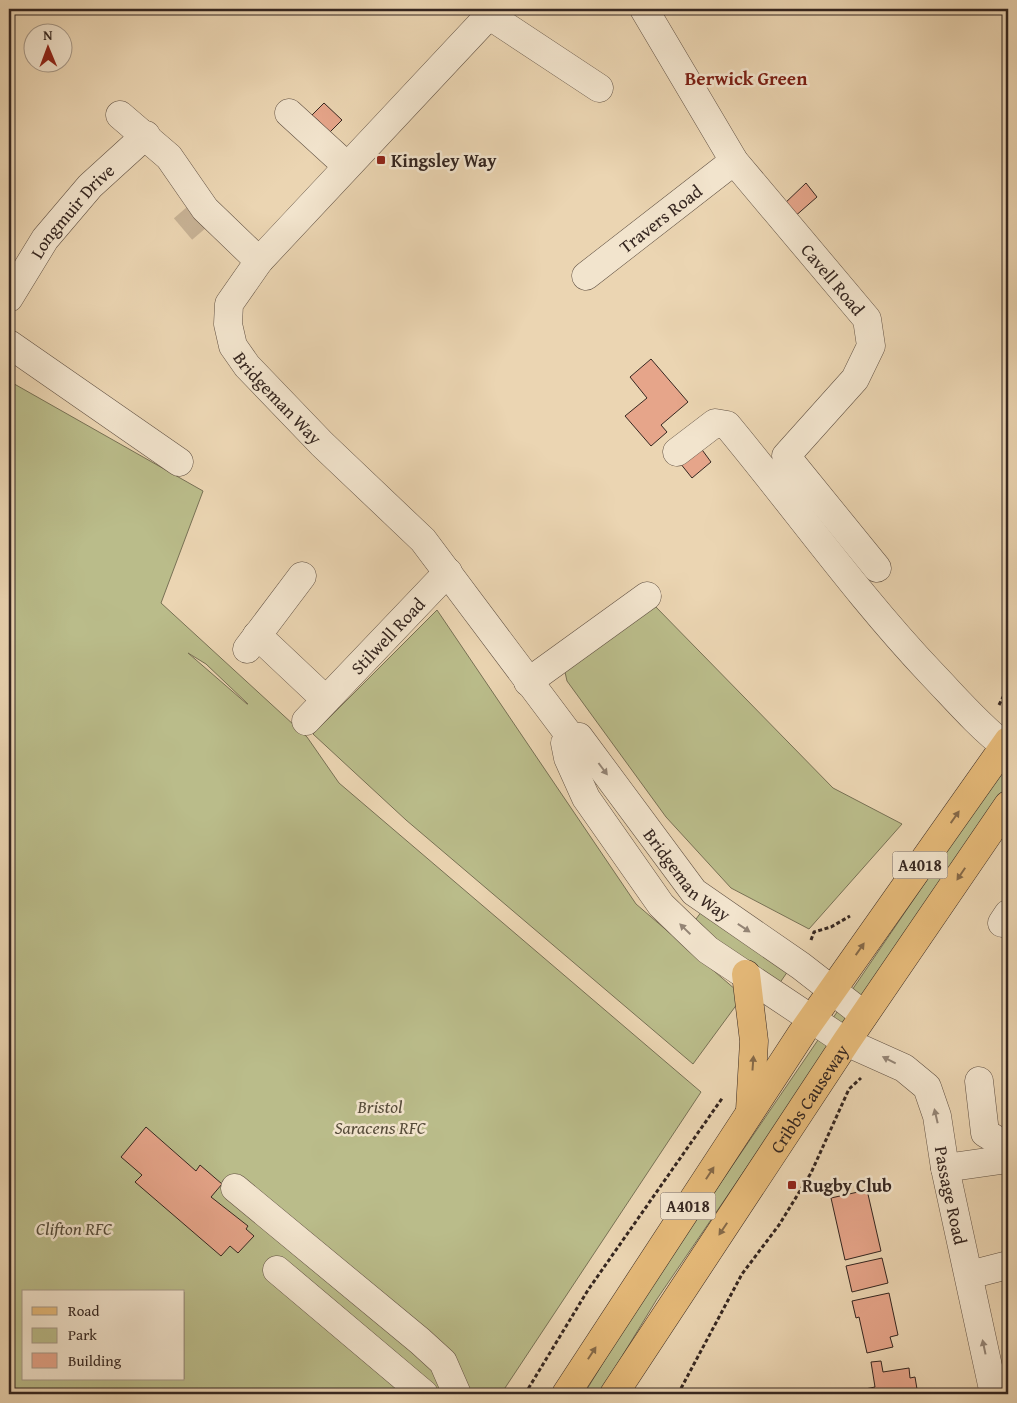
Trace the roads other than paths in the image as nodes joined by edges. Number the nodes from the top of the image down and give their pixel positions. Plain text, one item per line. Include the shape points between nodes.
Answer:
1 (644, 9) edge
2 (493, 12) edge
3 (599, 88) dead end
4 (289, 113) dead end
5 (120, 115) dead end
6 (146, 136) junction
7 (734, 161) junction
8 (347, 166) junction
9 (259, 261) junction
10 (586, 276) dead end
11 (9, 298) edge
12 (9, 344) edge
13 (677, 452) dead end
14 (179, 462) dead end
15 (877, 568) dead end
16 (448, 572) junction
17 (302, 576) dead end
18 (647, 596) dead end
19 (528, 682) junction
20 (326, 700) junction
21 (306, 722) dead end
22 (570, 736) junction
23 (1007, 743) edge
24 (1006, 812) edge
25 (746, 974) junction
26 (832, 989) junction
27 (864, 1016) junction
28 (812, 1020) junction
29 (846, 1042) junction
30 (979, 1081) dead end
31 (750, 1112) junction
32 (1007, 1159) edge
33 (945, 1168) junction
34 (235, 1188) dead end
35 (1008, 1265) edge
36 (277, 1270) dead end
37 (969, 1275) junction
38 (424, 1394) edge
39 (457, 1394) edge
40 (566, 1394) edge
41 (614, 1394) edge
42 (994, 1394) edge

1 - 7 street, Cavell Road
2 - 3 street
2 - 8 street, Bridgeman Way
4 - 8 street
5 - 6 street
6 - 9 street via 169,157 201,213
6 - 11 street, Longmuir Drive via 90,186 64,216 45,239
7 - 10 street, Travers Road
7 - 15 street, Cavell Road via 867,320 871,346 855,379 786,456
8 - 9 street, Bridgeman Way
9 - 16 street, Bridgeman Way via 229,304 232,346 322,444 423,540
12 - 14 street
13 - 23 street via 715,423 727,425 904,645 985,731
16 - 19 street, Bridgeman Way
16 - 20 street, Stilwell Road
17 - 20 street via 251,642
18 - 19 street
19 - 22 street, Bridgeman Way
20 - 21 street, Stilwell Road
25 -> 22 street, Bridgeman Way via 708,950 661,905 586,798 568,758 566,743
22 -> 26 street, Bridgeman Way via 579,737 694,892
26 -> 23 main road, A4018
24 -> 27 main road, Cribbs Causeway / A4018
25 - 28 street, Bridgeman Way
31 -> 25 main road, A4018 via 754,1041
26 - 27 street, Bridgeman Way
26 - 28 main road, A4018
27 - 29 main road, Cribbs Causeway / A4018
28 - 29 street, Passage Road
28 - 31 main road, A4018
33 -> 29 street, Passage Road via 937,1116 927,1087 904,1068
29 -> 41 main road, Cribbs Causeway / A4018
30 - 32 street via 985,1133 1000,1142
40 -> 31 main road, A4018
32 - 33 street
33 - 37 street, Passage Road
34 - 39 street via 443,1362
35 - 37 street
36 - 38 street
42 -> 37 street, Passage Road

